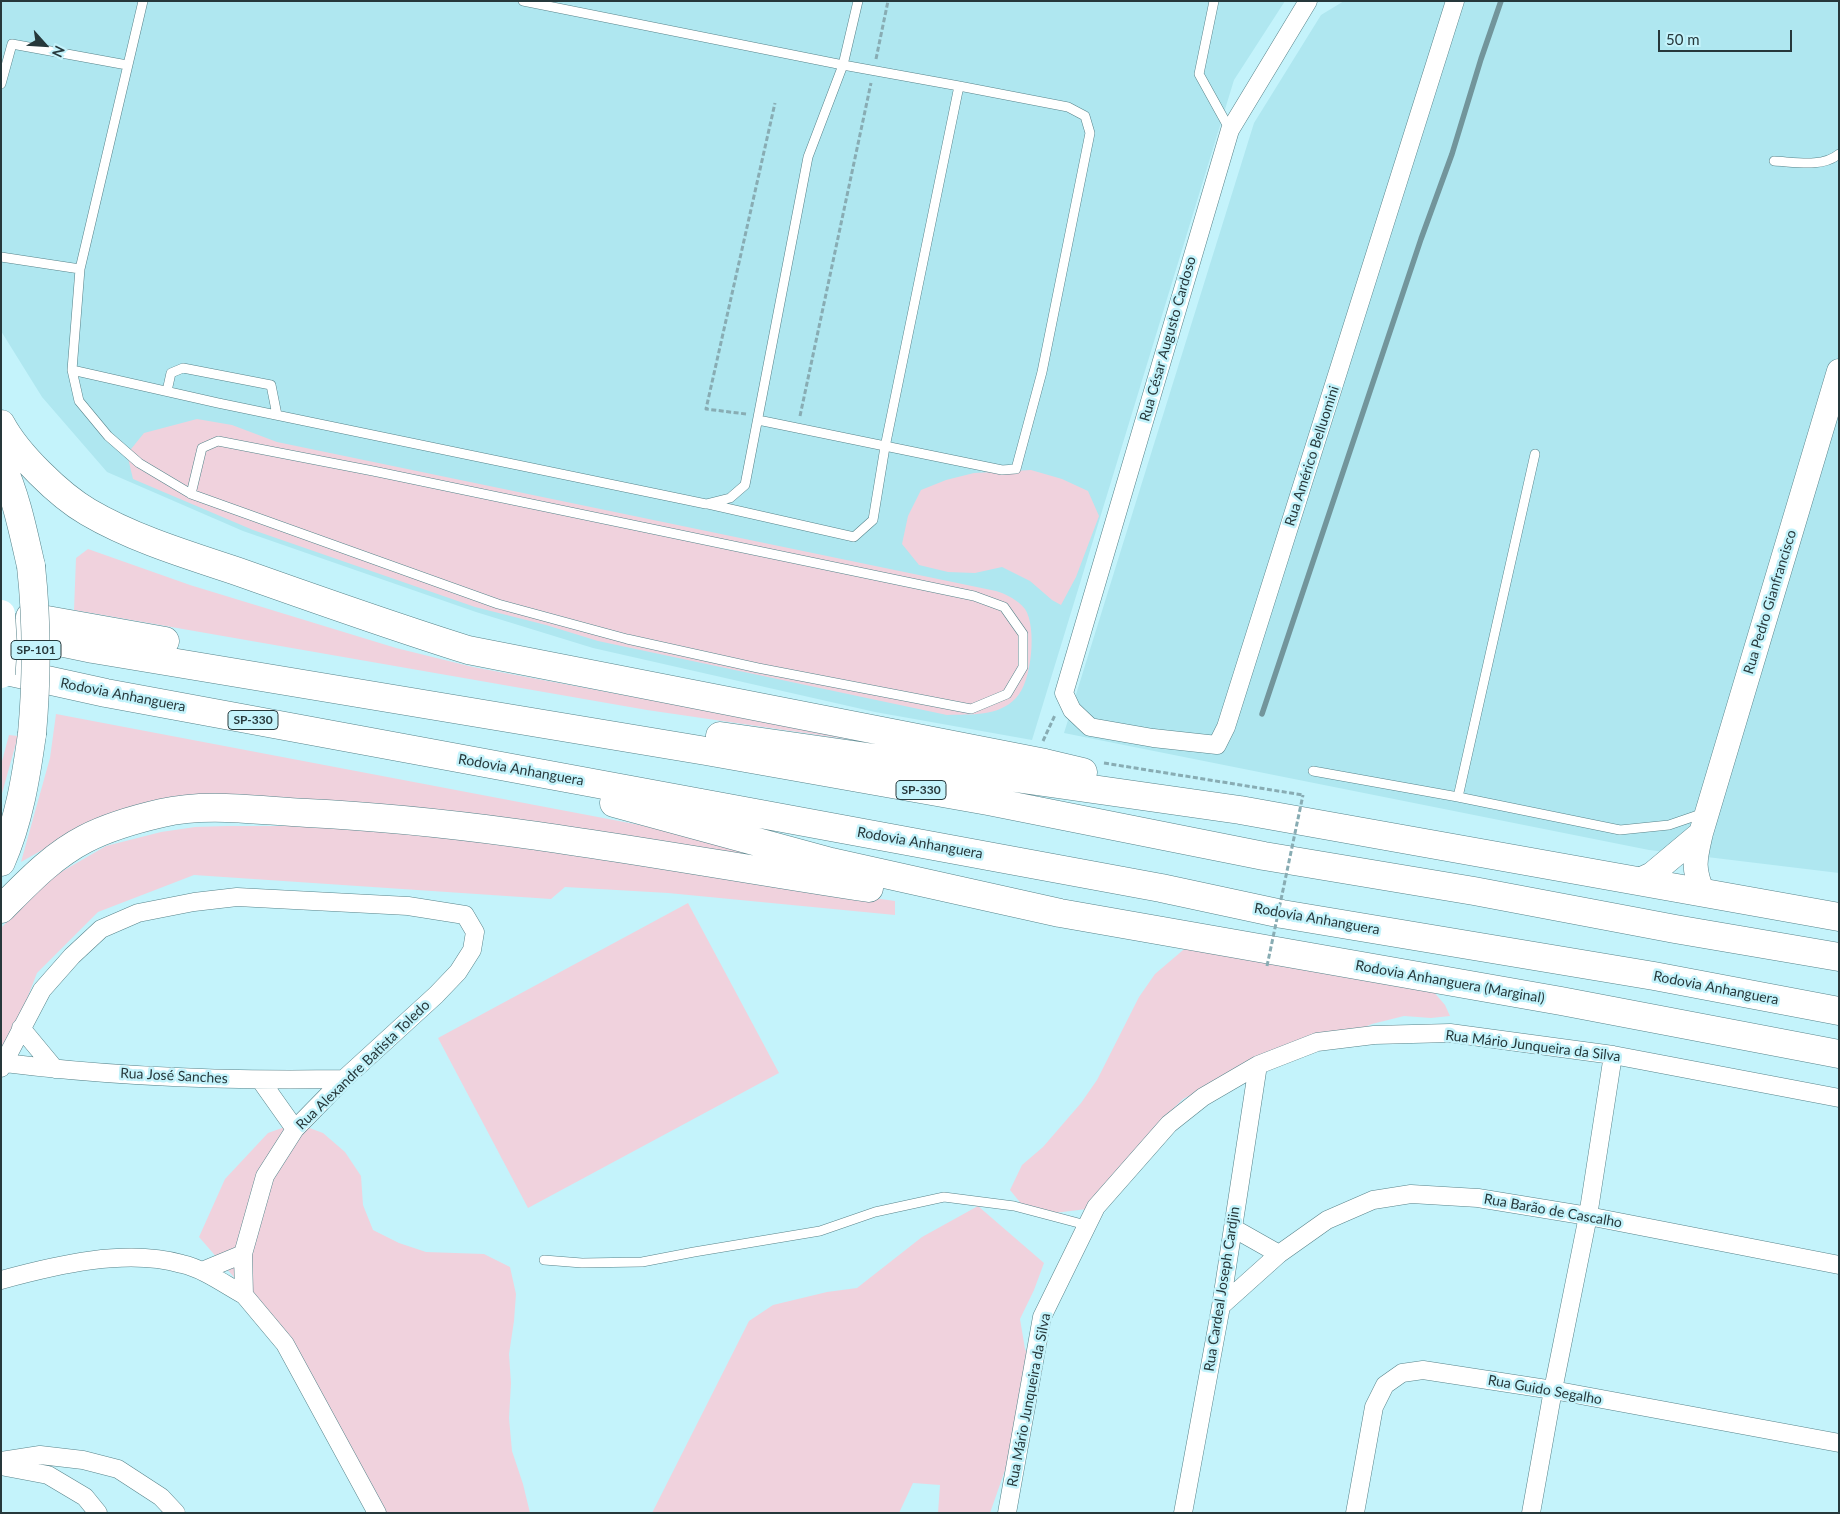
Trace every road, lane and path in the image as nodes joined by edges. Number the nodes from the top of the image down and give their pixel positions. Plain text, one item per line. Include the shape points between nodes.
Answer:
1 (143, 1) edge
2 (523, 1) edge
3 (858, 1) edge
4 (1214, 1) edge
5 (1308, 1) edge
6 (1456, 1) edge
7 (843, 65) junction
8 (127, 66) junction
9 (1, 84) edge
10 (959, 86) junction
11 (1230, 130) junction
12 (1839, 154) edge
13 (1774, 161) dead end
14 (1, 256) edge
15 (80, 269) junction
16 (72, 370) junction
17 (1839, 371) edge
18 (167, 391) junction
19 (277, 415) junction
20 (758, 420) junction
21 (1, 424) edge
22 (885, 447) junction
23 (1535, 454) dead end
24 (1, 463) edge
25 (191, 494) junction
26 (706, 504) junction
27 (1, 613) edge
28 (1, 630) edge
29 (1, 672) edge
30 (1, 680) edge
31 (1064, 692) junction
32 (106, 693) junction
33 (399, 747) junction
34 (1041, 747) dead end
35 (1099, 762) dead end
36 (1313, 771) dead end
37 (26, 780) junction
38 (1458, 797) junction
39 (1240, 810) junction
40 (1704, 822) junction
41 (1, 837) edge
42 (1, 862) edge
43 (1638, 881) junction
44 (1703, 893) junction
45 (1, 909) edge
46 (1060, 913) junction
47 (1839, 916) edge
48 (1839, 957) edge
49 (1267, 966) dead end
50 (1839, 1011) edge
51 (21, 1028) junction
52 (1839, 1054) edge
53 (1613, 1055) junction
54 (1258, 1065) junction
55 (3, 1066) edge
56 (55, 1069) junction
57 (344, 1080) junction
58 (261, 1081) junction
59 (1839, 1098) edge
60 (295, 1129) junction
61 (1588, 1216) junction
62 (1086, 1226) junction
63 (1233, 1228) junction
64 (243, 1254) junction
65 (1279, 1254) junction
66 (544, 1260) dead end
67 (1839, 1265) edge
68 (202, 1271) junction
69 (1, 1280) edge
70 (244, 1295) junction
71 (1221, 1306) junction
72 (1553, 1390) junction
73 (1839, 1443) edge
74 (1, 1461) edge
75 (1, 1466) edge
76 (98, 1513) edge
77 (176, 1513) edge
78 (377, 1513) edge
79 (1007, 1513) edge
80 (1183, 1513) edge
81 (1355, 1513) edge
82 (1532, 1513) edge

1 - 8 lane
2 - 7 lane
3 - 7 lane
4 - 11 lane via 1199,74
5 - 11 street, Rua César Augusto Cardoso
6 - 31 street, Rua Américo Belluomini via 1226,727 1217,745 1090,727 1072,710
7 - 10 lane
7 - 20 lane via 808,157
8 - 9 lane via 12,44
8 - 15 lane
10 - 22 lane
10 - 22 lane via 1068,108 1085,116 1090,133 1044,363 1016,469 1002,470
11 - 31 street, Rua César Augusto Cardoso
12 - 13 lane via 1831,160 1807,163
14 - 15 lane
15 - 16 lane
16 - 18 lane
16 - 25 lane via 80,401 108,436 139,463
17 - 40 street, Rua Pedro Gianfrancisco
18 - 19 lane
18 - 19 lane via 171,373 184,368 271,385
19 - 26 lane
20 - 22 lane
20 - 26 lane via 745,485 730,498
21 - 39 highway via 26,458 66,497 114,526 396,628 468,650 1045,762
22 - 26 lane via 873,520 854,536
23 - 38 lane
24 - 37 highway, SP-101, bridge via 32,566 35,702
25 - 25 lane via 202,448 218,441 383,473 974,596 1004,607 1023,634 1023,667 1007,694 972,709 758,668 627,639 498,604
27 - 29 highway, bridge
27 - 39 highway via 629,722
28 - 48 highway, SP-330 via 706,751 1264,856
29 - 32 highway, Rodovia Anhanguera / SP-330
30 - 32 highway
31 - 34 path
32 - 33 highway, Rodovia Anhanguera / SP-330
33 - 46 highway via 493,776 591,797 831,862
33 - 50 highway, Rodovia Anhanguera / SP-330 via 1151,886 1282,914 1654,976
35 - 49 path, bridge via 1303,794
36 - 38 lane
37 - 41 highway
37 - 42 highway
38 - 40 lane via 1620,830
39 - 43 highway
40 - 43 street via 1665,864
40 - 44 street, Rua Pedro Gianfrancisco via 1694,863
43 - 44 highway
44 - 47 highway
45 - 46 highway via 32,878 84,840 109,828 164,812 202,808 435,822 597,844 962,902
46 - 52 highway, Rodovia Anhanguera (Marginal) via 1561,1001
51 - 55 street
51 - 56 street
51 - 57 street, Rua Alexandre Batista Toledo via 42,990 72,956 101,929 138,913 237,897 408,906 465,916 475,932 472,950 458,972
53 - 54 street, Rua Mário Junqueira da Silva via 1450,1033 1374,1035 1317,1042
53 - 59 street, Rua Mário Junqueira da Silva
53 - 61 street
54 - 62 street, Rua Mário Junqueira da Silva via 1203,1097 1169,1124 1096,1207
54 - 63 street, Rua Cardeal Joseph Cardjin
55 - 56 street, Rua José Sanches
56 - 58 street, Rua José Sanches
57 - 58 street, Rua José Sanches
57 - 60 street, Rua Alexandre Batista Toledo
58 - 60 street
60 - 64 street, Rua Alexandre Batista Toledo via 265,1176
61 - 65 street, Rua Barão de Cascalho via 1478,1198 1411,1194 1373,1200 1327,1220
61 - 67 street, Rua Barão de Cascalho
61 - 72 street
62 - 66 lane via 1014,1206 944,1197 875,1212 820,1231 642,1262
62 - 79 street, Rua Mário Junqueira da Silva via 1042,1317
63 - 65 street
63 - 71 street, Rua Cardeal Joseph Cardjin
64 - 68 street
64 - 70 street, Rua Alexandre Batista Toledo
65 - 71 street, Rua Barão de Cascalho
68 - 69 street via 146,1258 40,1269
68 - 70 street
70 - 78 street via 286,1344
71 - 80 street, Rua Cardeal Joseph Cardjin
72 - 73 street, Rua Guido Segalho
72 - 81 street, Rua Guido Segalho via 1423,1370 1402,1373 1385,1385 1374,1407
72 - 82 street
74 - 77 street via 40,1455 83,1460 118,1469 161,1497
75 - 76 street via 48,1475 85,1497

